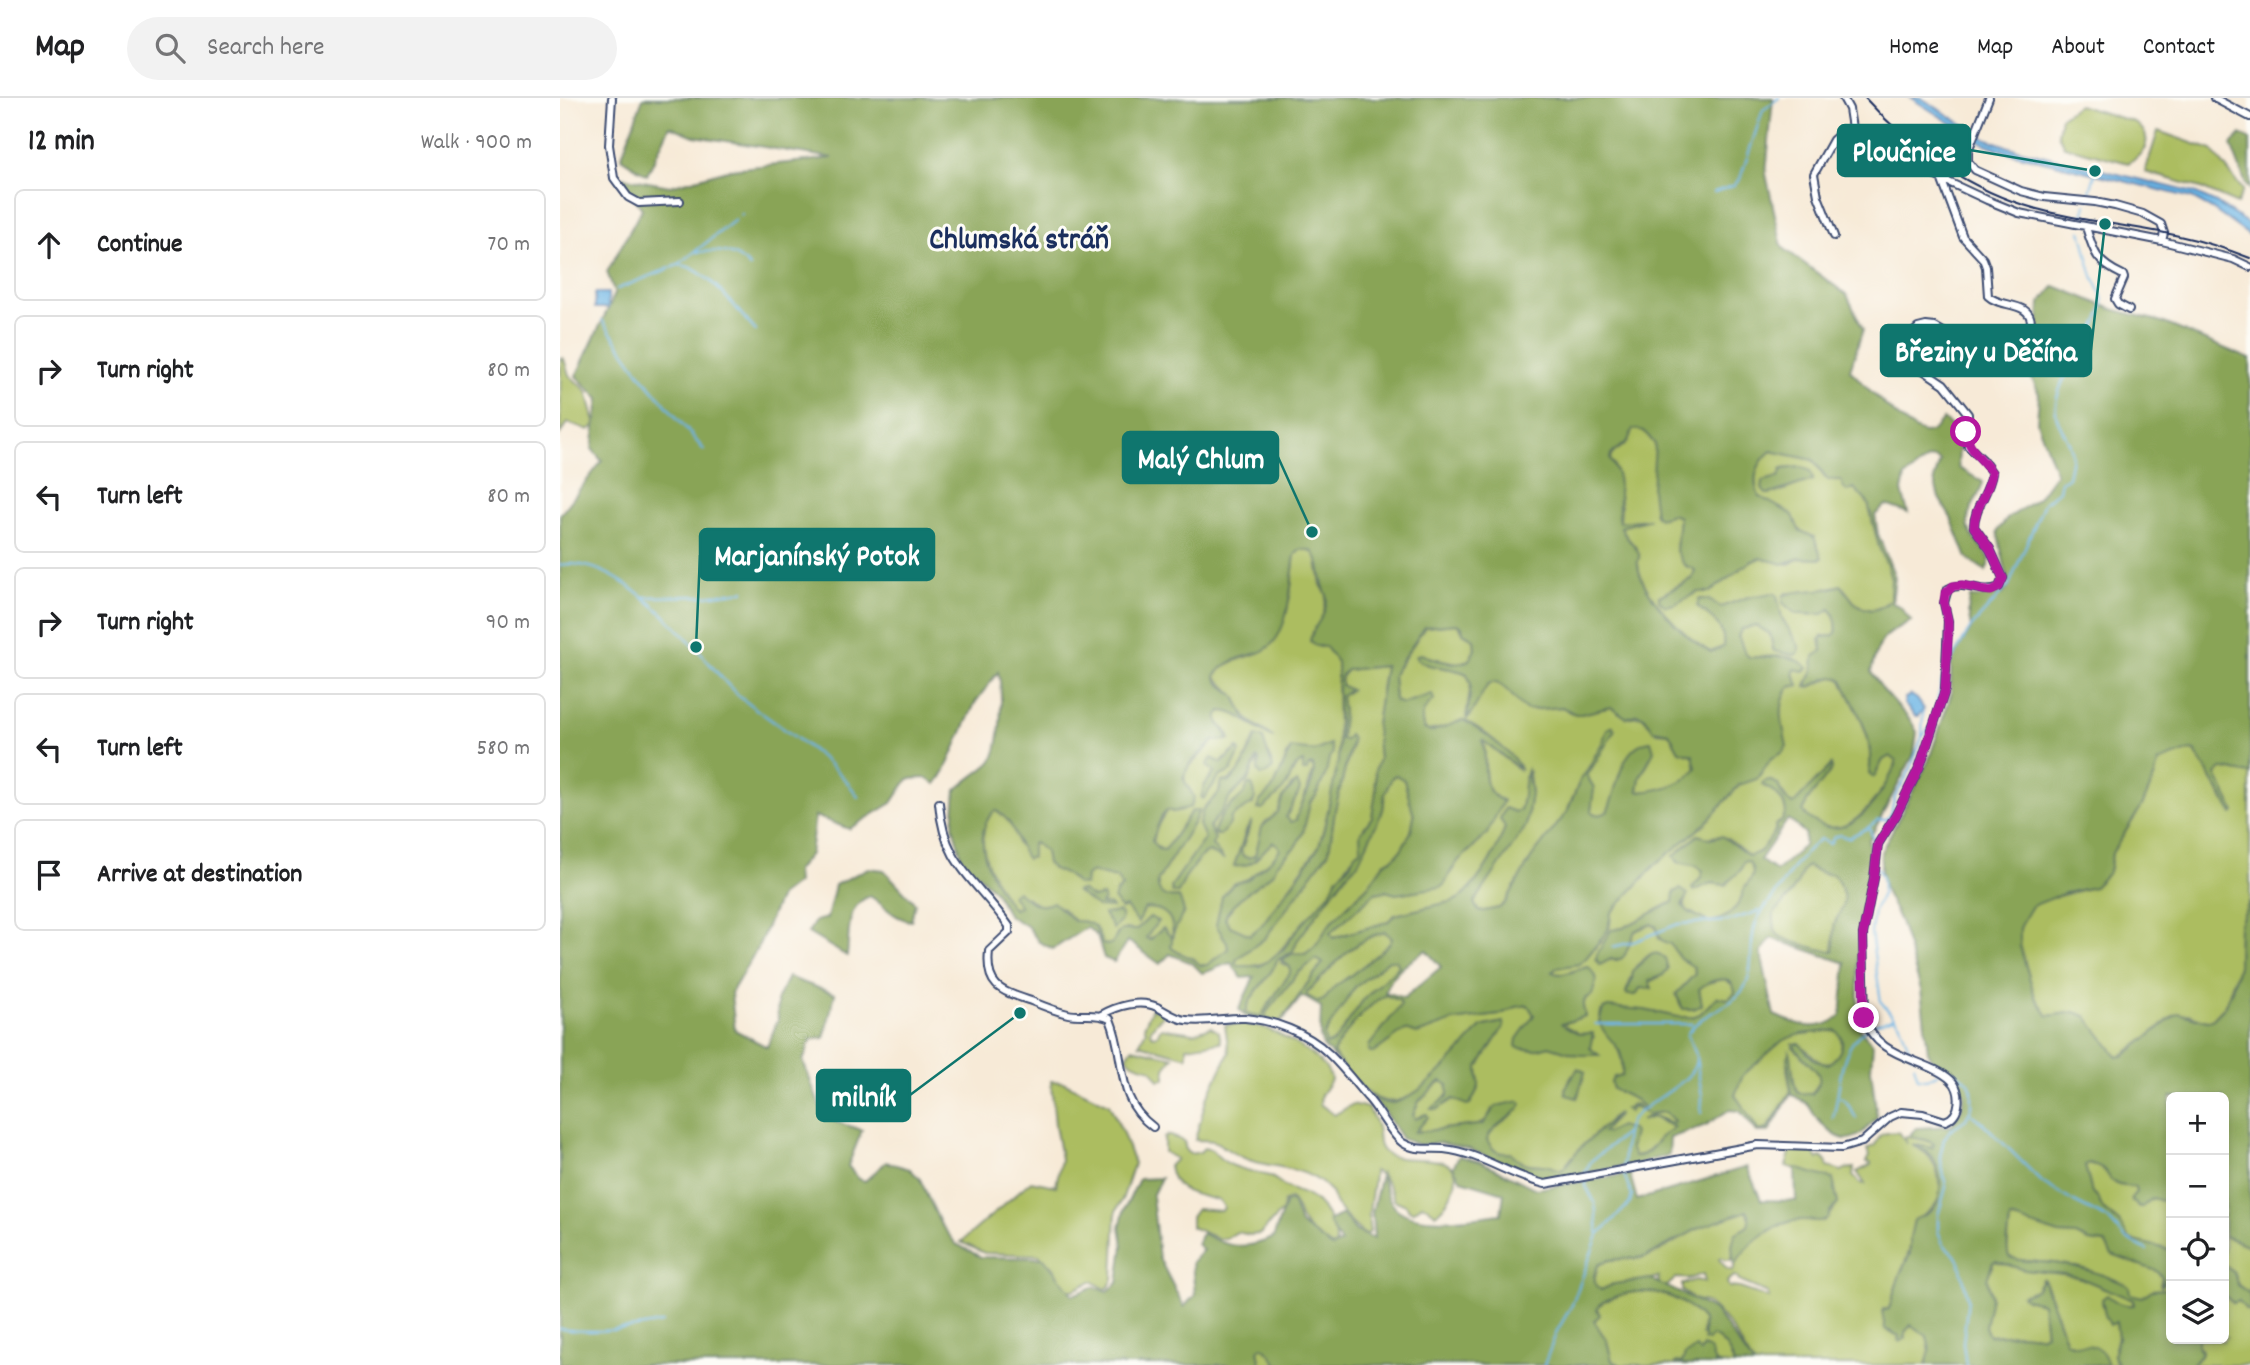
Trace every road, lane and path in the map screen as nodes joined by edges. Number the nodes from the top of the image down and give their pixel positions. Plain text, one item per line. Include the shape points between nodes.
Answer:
1 (612, 98) edge
2 (1843, 98) edge
3 (1989, 98) edge
4 (2214, 98) edge
5 (2250, 117) edge
6 (1852, 128) junction
7 (1941, 178) junction
8 (680, 201) dead end
9 (2086, 227) junction
10 (1834, 236) dead end
11 (2162, 241) junction
12 (2250, 267) edge
13 (2129, 310) dead end
14 (939, 803) dead end
15 (1112, 1009) junction
16 (1101, 1015) junction
17 (1110, 1019) junction
18 (1153, 1127) dead end

1 - 8 street via 609,145 614,178 628,197 639,203
2 - 6 street
3 - 11 street via 1969,146 1969,161 1975,170 2033,195 2132,211 2163,229
4 - 5 street
6 - 7 street via 1859,142 1874,153
6 - 10 street via 1833,141 1814,174
7 - 9 street via 2019,213
7 - 15 street via 1963,237 1983,258 1988,296 2027,311 2032,326 2020,341 1992,340 1968,346 1926,326 1918,328 1909,343 1914,364 1944,384 1968,414 1969,446 1992,473 1974,527 2003,578 1991,591 1962,585 1945,594 1945,690 1920,766 1878,844 1863,934 1864,1018 1876,1039 1949,1078 1958,1093 1956,1114 1945,1121 1900,1112 1862,1142 1842,1148 1758,1145 1545,1184 1473,1156 1406,1145 1328,1052 1285,1028 1257,1019 1185,1020 1150,1005
9 - 11 street
9 - 13 street via 2103,265 2123,275 2115,299
11 - 12 street
14 - 16 street via 950,852 1009,926 1009,932 989,950 988,972 995,985 1052,1010
15 - 16 street
15 - 17 street
16 - 17 street
17 - 18 street via 1118,1038 1127,1095 1133,1109

